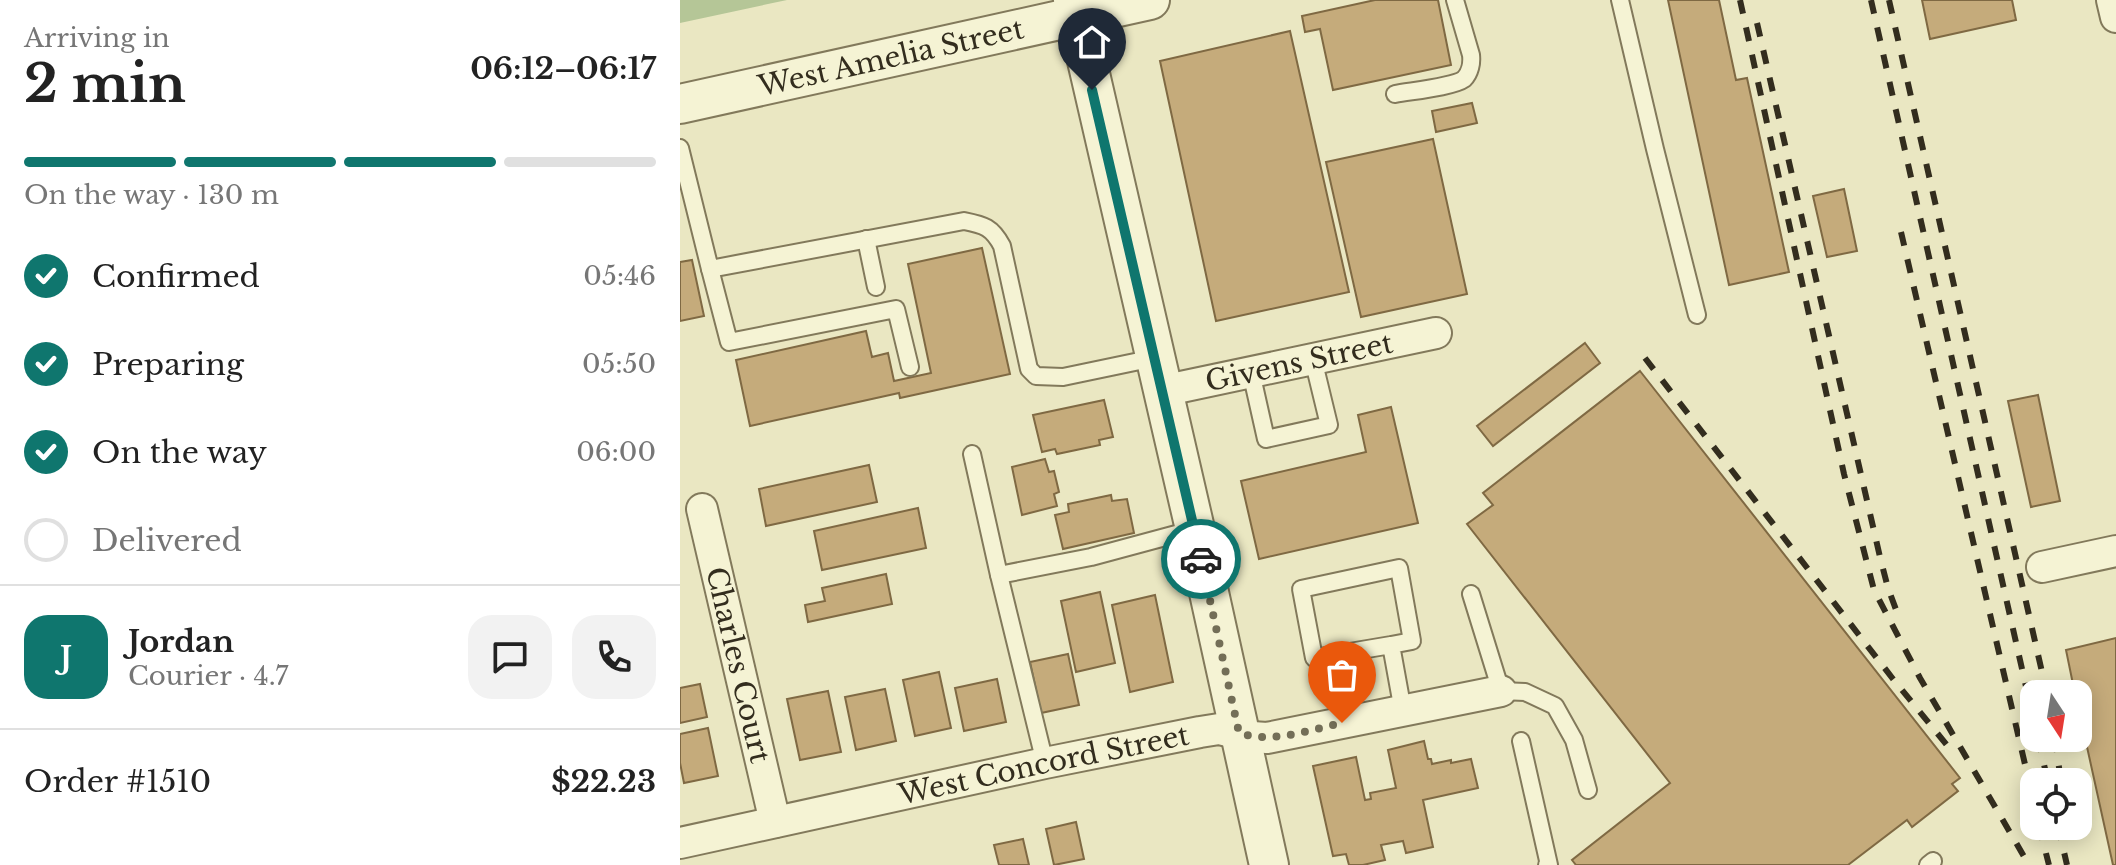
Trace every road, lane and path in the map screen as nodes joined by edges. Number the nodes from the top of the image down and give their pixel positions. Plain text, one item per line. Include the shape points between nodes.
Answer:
1 (1150, 0) edge
2 (1455, 0) edge
3 (1620, 0) edge
4 (2112, 0) edge
5 (1075, 9) edge
6 (2116, 17) edge
7 (1395, 94) dead end
8 (680, 104) edge
9 (680, 148) edge
10 (866, 239) junction
11 (710, 269) junction
12 (876, 287) dead end
13 (1697, 315) dead end
14 (1436, 333) dead end
15 (1313, 359) junction
16 (910, 367) dead end
17 (1251, 372) junction
18 (1158, 374) junction
19 (972, 454) dead end
20 (702, 509) dead end
21 (1195, 529) junction
22 (2116, 551) edge
23 (2042, 567) dead end
24 (999, 575) junction
25 (1471, 594) dead end
26 (1391, 645) junction
27 (1501, 691) junction
28 (1403, 711) junction
29 (1239, 733) junction
30 (1521, 741) dead end
31 (1045, 763) junction
32 (1588, 790) dead end
33 (775, 822) junction
34 (680, 843) edge
35 (1269, 865) edge
36 (1547, 865) edge

1 - 5 street, West Amelia Street
2 - 7 lane via 1471,55 1468,73 1454,83
3 - 13 lane
4 - 6 street
5 - 8 street, West Amelia Street
5 - 18 street
9 - 11 lane
10 - 11 lane
10 - 12 lane
10 - 18 lane via 964,221 984,225 1002,246 1029,369 1036,376
11 - 16 lane via 729,342 896,309
14 - 15 street, Givens Street
15 - 17 street, Givens Street
15 - 17 lane via 1329,425 1266,439
17 - 18 street, Givens Street
18 - 21 street
19 - 24 lane
20 - 33 street, Charles Court
21 - 24 lane
21 - 29 street
22 - 23 street
24 - 31 lane
25 - 27 lane
26 - 26 lane via 1412,641 1399,568 1301,589 1314,658
26 - 28 lane
27 - 28 street, West Concord Street
27 - 32 lane via 1525,692 1555,706 1574,740
28 - 29 street, West Concord Street via 1267,738
29 - 31 street, West Concord Street via 1219,729
29 - 35 street
30 - 36 lane
31 - 33 street, West Concord Street
33 - 34 street, West Concord Street

